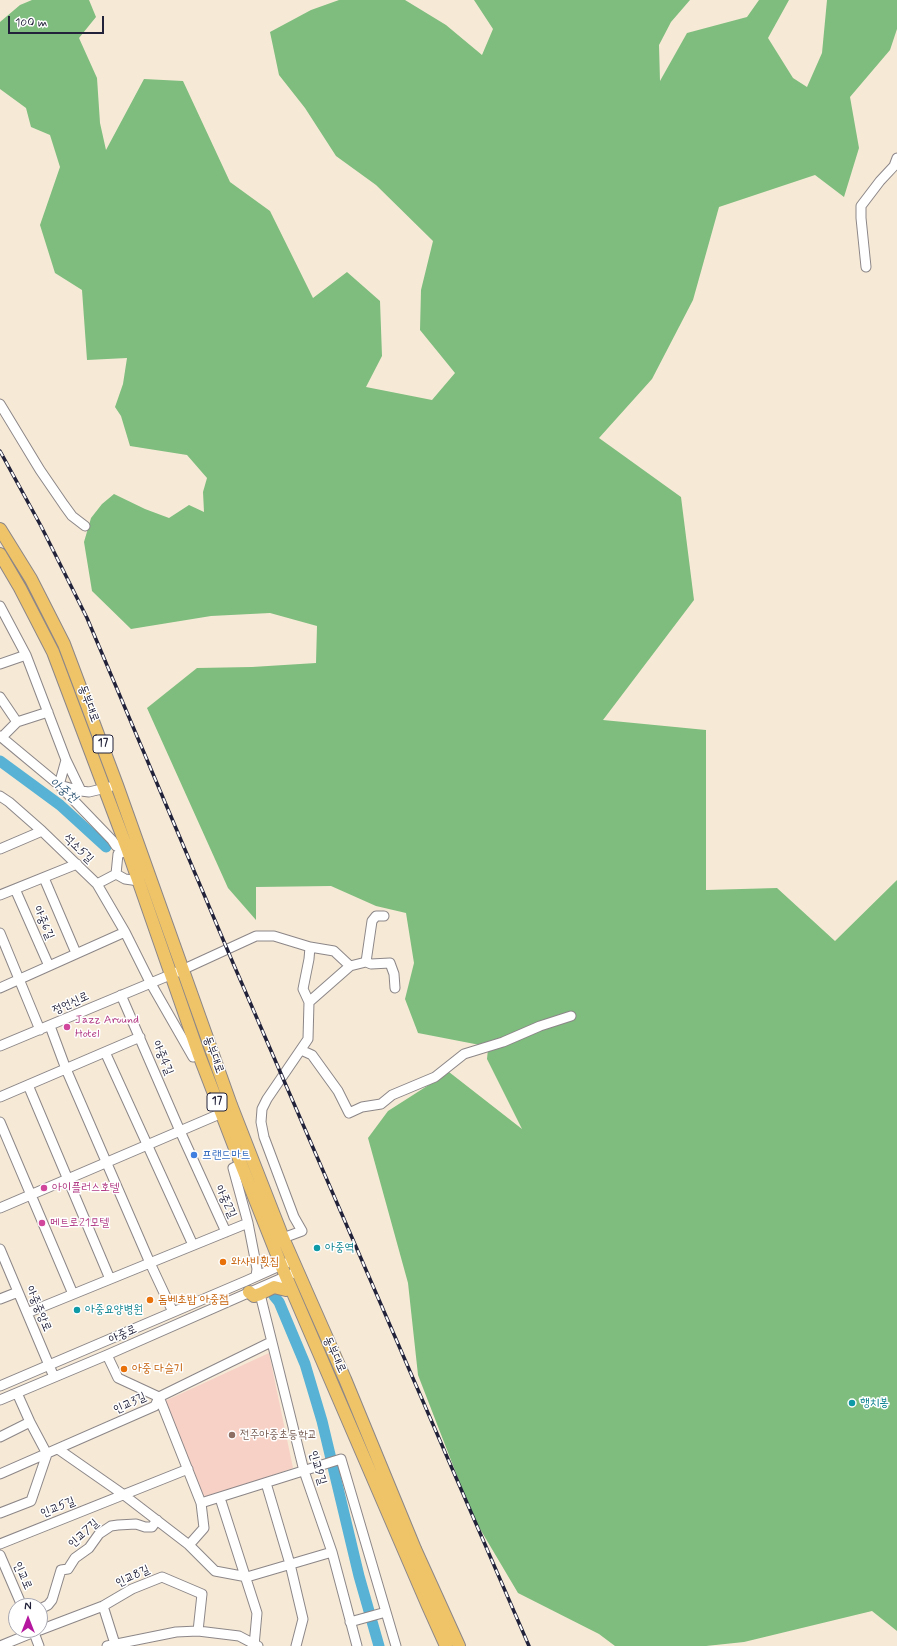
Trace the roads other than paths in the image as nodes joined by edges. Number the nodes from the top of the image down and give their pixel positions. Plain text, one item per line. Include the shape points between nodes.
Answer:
1 (897, 158) edge
2 (866, 267) dead end
3 (0, 404) edge
4 (85, 526) dead end
5 (0, 529) edge
6 (0, 554) edge
7 (0, 606) edge
8 (3, 619) edge
9 (26, 655) junction
10 (0, 664) edge
11 (0, 697) edge
12 (48, 712) junction
13 (17, 722) junction
14 (1, 737) edge
15 (66, 760) junction
16 (60, 785) junction
17 (118, 785) junction
18 (104, 789) junction
19 (81, 792) junction
20 (0, 796) edge
21 (9, 802) junction
22 (0, 806) edge
23 (42, 831) junction
24 (121, 848) junction
25 (0, 849) edge
26 (77, 864) junction
27 (116, 874) junction
28 (44, 878) junction
29 (139, 881) junction
30 (97, 884) junction
31 (16, 889) junction
32 (0, 895) edge
33 (384, 916) dead end
34 (125, 932) junction
35 (0, 934) edge
36 (310, 947) junction
37 (76, 953) junction
38 (366, 962) junction
39 (49, 966) junction
40 (350, 966) junction
41 (176, 972) junction
42 (19, 979) junction
43 (150, 982) junction
44 (0, 988) edge
45 (395, 988) dead end
46 (121, 995) junction
47 (309, 1002) junction
48 (571, 1016) dead end
49 (50, 1026) junction
50 (40, 1030) junction
51 (140, 1037) junction
52 (0, 1046) edge
53 (301, 1050) junction
54 (105, 1052) junction
55 (199, 1054) junction
56 (66, 1069) junction
57 (28, 1085) junction
58 (0, 1097) edge
59 (222, 1113) junction
60 (0, 1122) edge
61 (180, 1132) junction
62 (148, 1145) junction
63 (107, 1163) junction
64 (241, 1164) junction
65 (68, 1179) junction
66 (203, 1182) joint
67 (31, 1195) junction
68 (0, 1208) edge
69 (248, 1223) junction
70 (226, 1232) junction
71 (283, 1238) junction
72 (193, 1245) junction
73 (0, 1250) edge
74 (150, 1263) junction
75 (295, 1266) junction
76 (284, 1271) junction
77 (256, 1276) junction
78 (110, 1279) junction
79 (292, 1288) junction
80 (18, 1292) junction
81 (255, 1293) junction
82 (73, 1294) junction
83 (0, 1299) edge
84 (173, 1312) junction
85 (27, 1313) junction
86 (271, 1342) junction
87 (107, 1355) junction
88 (49, 1364) junction
89 (54, 1377) junction
90 (0, 1386) edge
91 (17, 1393) junction
92 (159, 1397) junction
93 (0, 1400) edge
94 (30, 1422) junction
95 (0, 1437) edge
96 (58, 1450) junction
97 (47, 1454) junction
98 (188, 1469) junction
99 (308, 1470) junction
100 (0, 1474) edge
101 (266, 1484) junction
102 (124, 1495) junction
103 (220, 1498) junction
104 (201, 1503) junction
105 (0, 1513) edge
106 (157, 1520) junction
107 (0, 1544) edge
108 (189, 1545) junction
109 (332, 1552) junction
110 (0, 1555) edge
111 (290, 1564) junction
112 (247, 1577) junction
113 (19, 1598) edge
114 (48, 1605) edge
115 (103, 1606) junction
116 (383, 1612) junction
117 (353, 1621) junction
118 (48, 1626) edge
119 (198, 1631) junction
120 (18, 1638) edge
121 (111, 1645) edge
122 (0, 1646) edge
123 (254, 1646) edge
124 (258, 1646) edge
125 (296, 1646) edge
126 (357, 1646) edge
127 (396, 1646) edge
128 (446, 1646) edge
129 (459, 1646) edge

1 - 2 street via 894,166 861,206
3 - 4 street via 64,505 72,516
5 - 17 main road, 동부대로 / 17 via 31,579 64,644
6 - 18 main road, 동부대로 / 17 via 53,652
7 - 8 street
8 - 9 street
9 - 10 street
9 - 12 street
11 - 13 street
12 - 13 street
12 - 15 street
13 - 14 street
14 - 16 street
15 - 16 street
15 - 19 street
16 - 19 street
16 - 24 street
17 - 18 street
17 - 41 main road, 동부대로 / 17
18 - 19 street
18 - 24 main road, 동부대로 / 17
20 - 21 street, 석소5길
21 - 22 street
21 - 23 street, 석소5길
23 - 25 street
23 - 26 street, 석소5길
24 - 27 street
24 - 29 main road, 동부대로 / 17
26 - 28 street
26 - 30 street, 석소5길
27 - 29 street
27 - 30 street
28 - 31 street
28 - 37 street, 아중6길
29 - 41 main road, 동부대로 / 17
30 - 34 street, 석소5길
31 - 32 street
31 - 39 street, 아중6길
33 - 38 street via 376,916 372,922
34 - 37 street
34 - 43 street, 석소5길
35 - 42 street
36 - 40 street, 정언신로 via 334,951
36 - 41 street, 정언신로 via 274,936 256,936
36 - 47 street via 303,989
37 - 39 street
38 - 40 street
38 - 45 street via 390,963
39 - 42 street
40 - 47 street
41 - 43 street, 정언신로
41 - 55 main road, 동부대로 / 17
41 - 71 main road, 동부대로 / 17
42 - 44 street
42 - 50 street
43 - 46 street, 정언신로
43 - 55 street, 석소5길 via 193,1057
46 - 49 street, 정언신로
46 - 51 street, 아중4길
47 - 53 street via 308,1039
48 - 53 street via 464,1054 435,1077 392,1095 381,1104 362,1107 349,1113 338,1090 312,1056
49 - 50 street, 정언신로
49 - 56 street
50 - 52 street, 정언신로
51 - 54 street
51 - 61 street, 아중4길
53 - 71 street via 262,1109 264,1137 294,1217 302,1231
54 - 56 street
54 - 62 street
55 - 59 main road, 동부대로 / 17
56 - 57 street
56 - 63 street
57 - 58 street
57 - 65 street
59 - 61 street
59 - 64 main road, 동부대로 / 17
60 - 67 street
61 - 62 street
61 - 66 street, 아중4길
62 - 63 street
62 - 72 street
63 - 65 street
63 - 74 street
64 - 69 street via 233,1168
64 - 76 main road, 동부대로 / 17
65 - 67 street
65 - 78 street
66 - 70 street, 아중2길
67 - 68 street
67 - 82 street
69 - 70 street, 아중2길
69 - 77 street via 257,1269
70 - 72 street, 아중2길
71 - 75 main road, 동부대로 / 17
72 - 74 street, 아중2길
73 - 80 street, 아중중앙로
74 - 78 street, 아중2길
74 - 84 street
75 - 76 street, 아중로
75 - 129 main road, 동부대로 / 17
76 - 77 street, 아중로
76 - 79 main road, 동부대로 / 17
76 - 81 street, 아중로
77 - 84 street, 아중로
78 - 82 street, 아중2길
79 - 81 main road via 286,1290 274,1287
79 - 128 main road, 동부대로 / 17
80 - 83 street
80 - 85 street, 아중중앙로
81 - 86 street, 인교9길
81 - 87 street, 아중로
82 - 85 street, 아중2길
84 - 88 street, 아중로
85 - 88 street, 아중중앙로
86 - 92 street, 인교3길
86 - 99 street, 인교9길
87 - 89 street, 아중로
87 - 92 street via 118,1378
88 - 89 street, 아중중앙로
88 - 90 street, 아중로
89 - 91 street, 아중로
91 - 93 street, 아중로
91 - 94 street
92 - 96 street, 인교3길 via 155,1406
92 - 98 street
94 - 95 street
94 - 97 street
96 - 97 street, 인교3길
96 - 102 street
97 - 100 street, 인교3길
97 - 105 street via 31,1502
98 - 102 street, 인교5길
98 - 104 street
99 - 101 street
99 - 109 street, 인교9길
99 - 116 street via 341,1459
101 - 103 street
101 - 111 street
102 - 106 street
102 - 107 street, 인교5길
103 - 104 street
103 - 112 street
104 - 108 street via 204,1528
106 - 108 street
106 - 114 street, 인교7길 via 152,1527 136,1524 118,1525 111,1526 99,1534 88,1548 75,1558 68,1569 61,1570 52,1600
108 - 112 street via 215,1571
109 - 111 street
109 - 117 street, 인교9길
110 - 113 street, 인교로
111 - 112 street
111 - 125 street via 303,1619
112 - 123 street via 257,1614
115 - 118 street, 인교8길
115 - 119 street, 인교8길 via 132,1589 162,1577 202,1594
115 - 121 street
116 - 117 street
116 - 127 street
117 - 126 street, 인교9길
119 - 121 street via 176,1632
119 - 123 street via 238,1636
120 - 122 street, 인교8길
123 - 124 street

